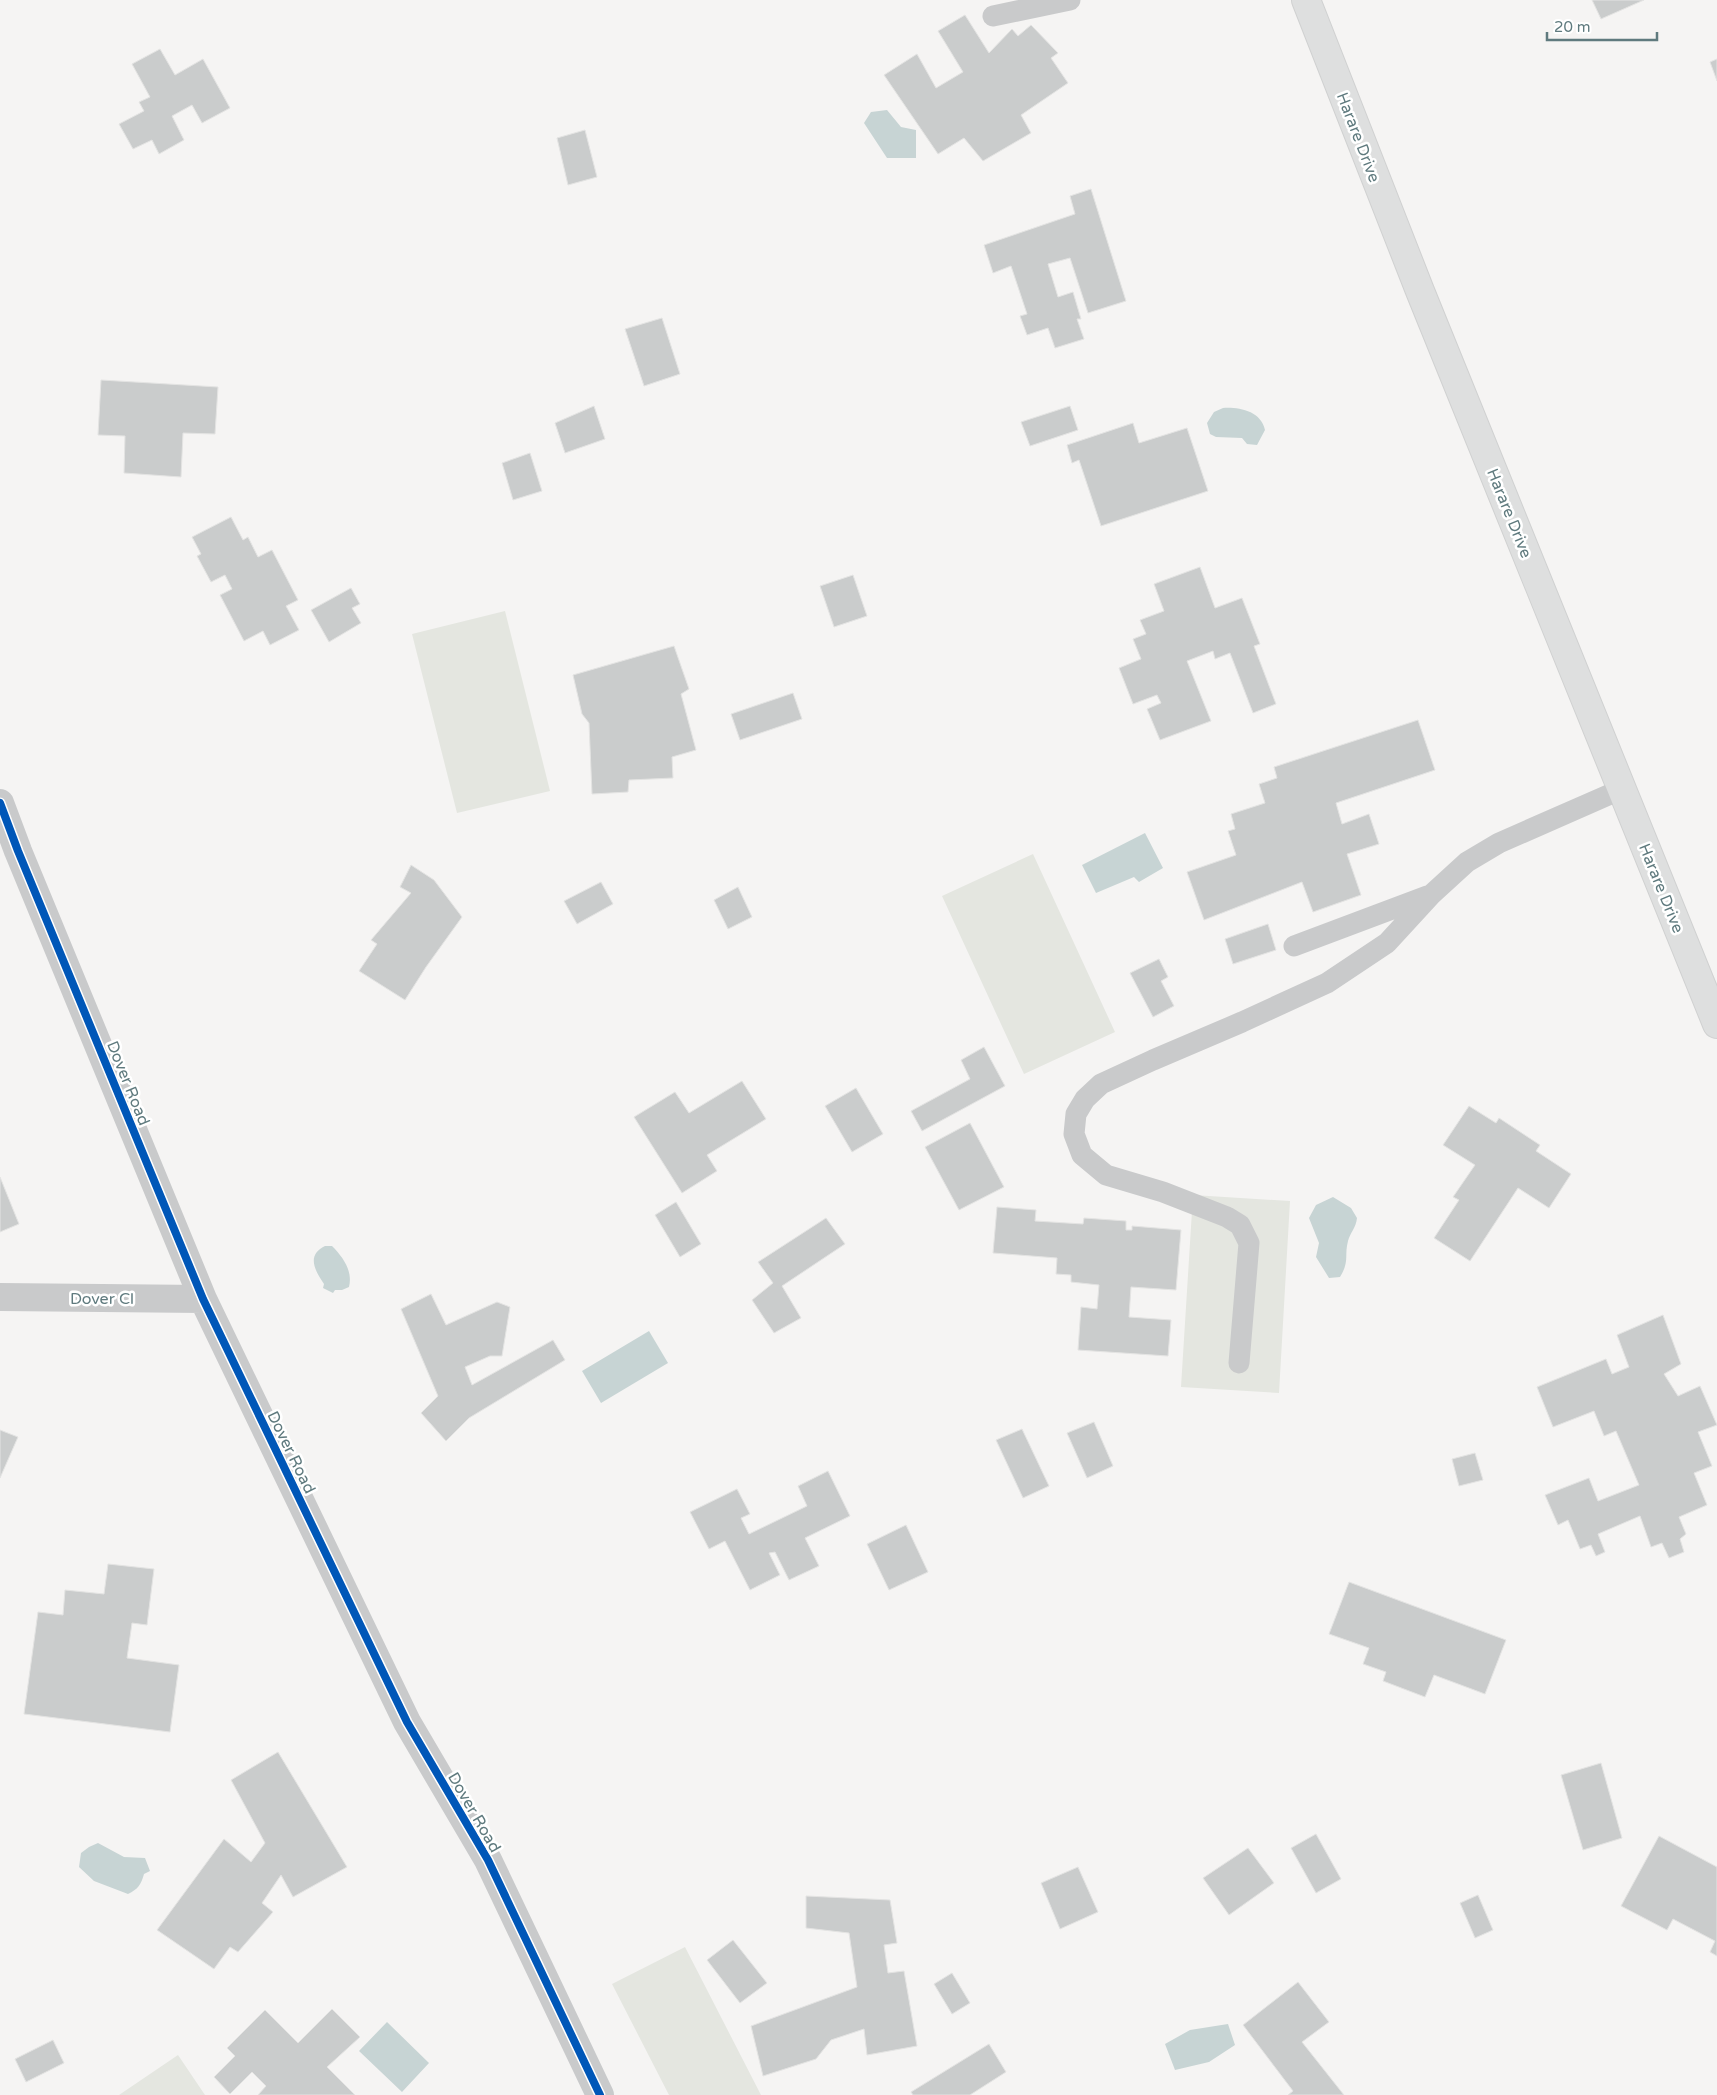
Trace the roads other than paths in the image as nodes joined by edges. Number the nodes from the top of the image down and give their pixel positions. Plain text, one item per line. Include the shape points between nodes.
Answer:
1 (1070, 0) edge
2 (1306, 0) edge
3 (993, 16) dead end
4 (1622, 789) junction
5 (0, 803) edge
6 (1432, 894) junction
7 (1294, 946) dead end
8 (1717, 1024) edge
9 (0, 1297) edge
10 (203, 1299) junction
11 (1239, 1363) dead end
12 (600, 2095) edge

1 - 3 lane
2 - 4 main road, Harare Drive
4 - 6 lane via 1499,842 1467,862
4 - 8 main road, Harare Drive
5 - 10 street, Dover Road
6 - 7 lane
6 - 11 lane via 1387,943 1327,983 1101,1084 1085,1099 1076,1114 1074,1134 1082,1154 1106,1175 1163,1192 1240,1225 1249,1243
9 - 10 street, Dover Cl
10 - 12 street, Dover Road via 407,1722 488,1860

